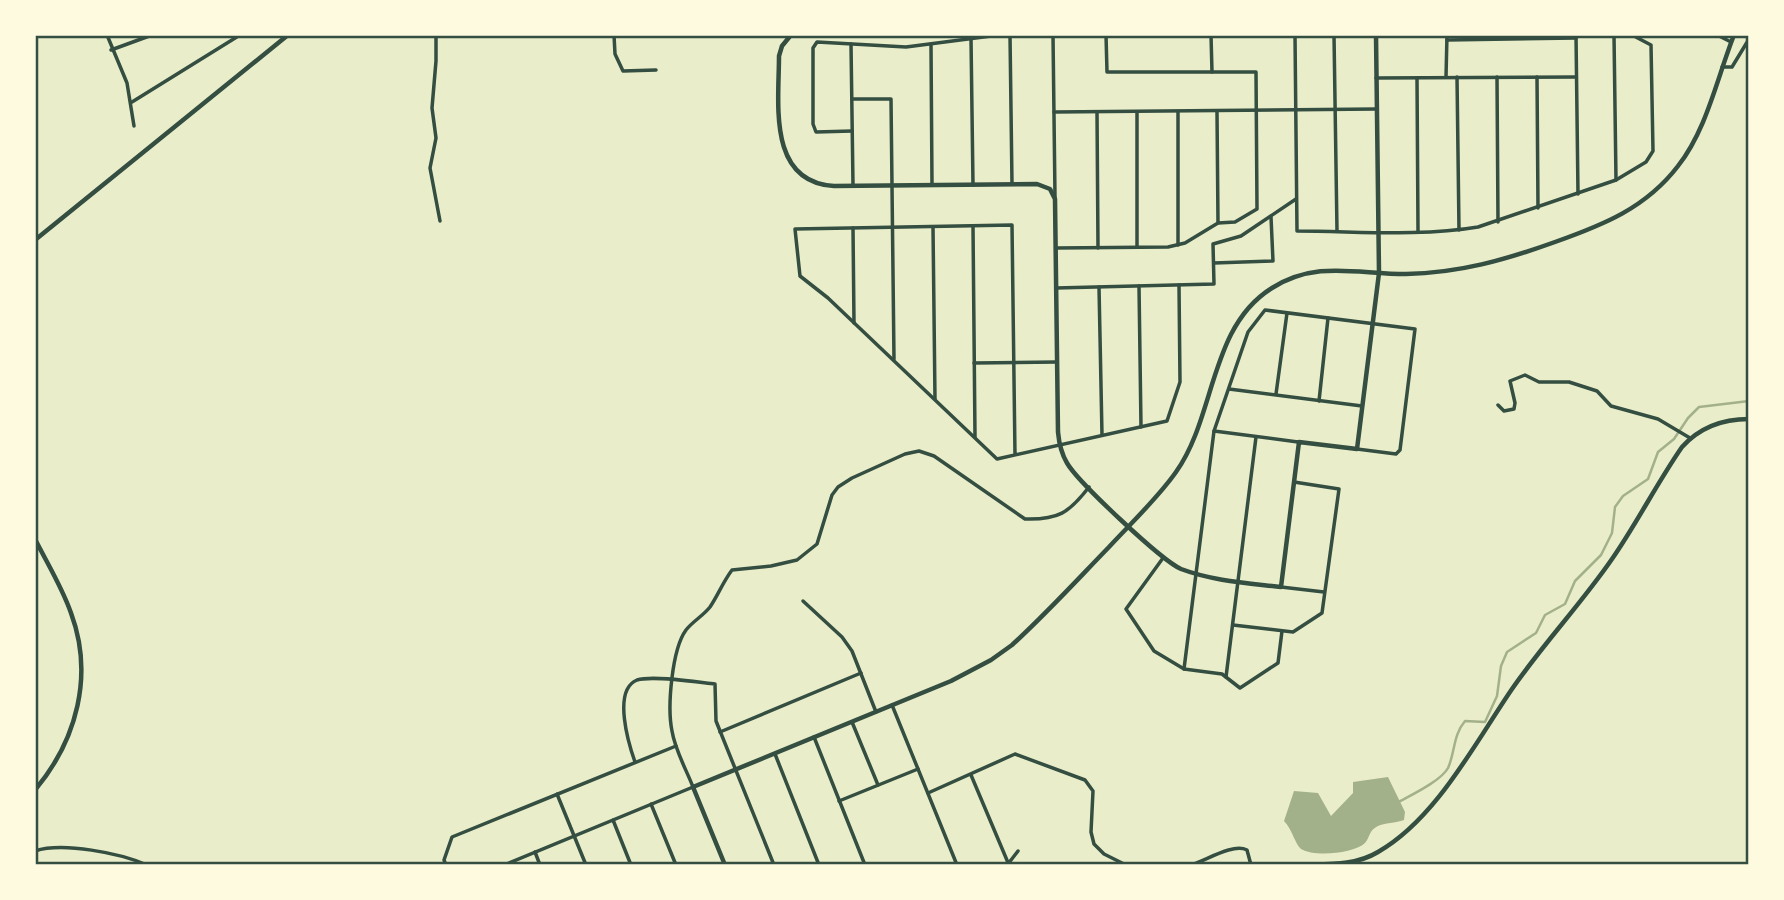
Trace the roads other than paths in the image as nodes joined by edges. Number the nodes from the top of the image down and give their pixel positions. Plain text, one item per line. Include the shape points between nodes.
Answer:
1 (107, 35) edge
2 (152, 35) edge
3 (240, 35) edge
4 (288, 35) edge
5 (436, 35) edge
6 (614, 35) edge
7 (790, 35) edge
8 (999, 35) edge
9 (1010, 35) edge
10 (1053, 35) edge
11 (1106, 35) edge
12 (1211, 35) edge
13 (1294, 35) edge
14 (1334, 35) edge
15 (1376, 35) edge
16 (1614, 35) edge
17 (1632, 35) edge
18 (1717, 35) edge
19 (1734, 35) edge
20 (1576, 37) edge
21 (971, 38) junction
22 (1447, 38) edge
23 (1749, 38) edge
24 (1731, 42) junction
25 (851, 44) junction
26 (930, 45) junction
27 (111, 50) junction
28 (1722, 67) junction
29 (656, 70) dead end
30 (1212, 72) junction
31 (1458, 77) junction
32 (1497, 77) junction
33 (1537, 77) junction
34 (1576, 77) junction
35 (1376, 78) junction
36 (1417, 78) junction
37 (1446, 78) junction
38 (852, 99) junction
39 (132, 102) junction
40 (1335, 110) junction
41 (1377, 110) junction
42 (1256, 111) junction
43 (1295, 111) junction
44 (1054, 112) junction
45 (1097, 112) junction
46 (1178, 112) junction
47 (1217, 112) junction
48 (1137, 113) junction
49 (134, 125) dead end
50 (852, 131) junction
51 (1616, 180) junction
52 (1012, 184) junction
53 (932, 185) junction
54 (973, 185) junction
55 (853, 186) junction
56 (892, 186) junction
57 (1578, 194) junction
58 (1055, 199) junction
59 (1296, 199) junction
60 (1538, 208) junction
61 (1271, 217) junction
62 (440, 222) dead end
63 (1498, 222) junction
64 (1218, 223) junction
65 (973, 226) junction
66 (892, 227) junction
67 (933, 227) junction
68 (853, 228) junction
69 (1459, 230) junction
70 (1337, 231) junction
71 (1418, 231) junction
72 (1378, 232) junction
73 (35, 240) edge
74 (1178, 245) junction
75 (1137, 247) junction
76 (1056, 248) junction
77 (1098, 248) junction
78 (1213, 263) junction
79 (1379, 273) junction
80 (1179, 285) junction
81 (1139, 286) junction
82 (1099, 287) junction
83 (1056, 288) junction
84 (1287, 313) junction
85 (1328, 318) junction
86 (854, 323) junction
87 (1372, 323) junction
88 (894, 361) junction
89 (1057, 362) junction
90 (974, 363) junction
91 (1014, 363) junction
92 (1229, 389) junction
93 (1276, 395) junction
94 (935, 400) junction
95 (1319, 401) junction
96 (1497, 405) dead end
97 (1362, 407) junction
98 (1749, 419) edge
99 (1141, 427) junction
100 (1214, 432) junction
101 (1102, 435) junction
102 (1688, 436) junction
103 (975, 437) junction
104 (1256, 437) junction
105 (1298, 442) junction
106 (1060, 445) junction
107 (1357, 449) junction
108 (1015, 455) junction
109 (1294, 482) junction
110 (1089, 487) junction
111 (1129, 526) junction
112 (35, 539) edge
113 (1163, 558) junction
114 (1196, 575) junction
115 (1238, 582) junction
116 (1281, 587) junction
117 (1325, 593) junction
118 (803, 601) dead end
119 (1233, 625) junction
120 (1282, 631) junction
121 (1184, 669) junction
122 (861, 673) junction
123 (1226, 677) junction
124 (673, 680) junction
125 (892, 705) junction
126 (876, 712) junction
127 (852, 722) junction
128 (720, 732) junction
129 (814, 737) junction
130 (676, 746) junction
131 (775, 754) junction
132 (635, 762) junction
133 (918, 769) junction
134 (735, 770) junction
135 (971, 775) junction
136 (878, 785) junction
137 (693, 787) junction
138 (35, 790) edge
139 (928, 793) junction
140 (557, 794) junction
141 (839, 801) junction
142 (651, 804) junction
143 (613, 820) junction
144 (574, 836) junction
145 (35, 851) edge
146 (1018, 851) dead end
147 (535, 852) junction
148 (146, 865) edge
149 (446, 865) edge
150 (504, 865) edge
151 (540, 865) edge
152 (586, 865) edge
153 (631, 865) edge
154 (676, 865) edge
155 (725, 865) edge
156 (774, 865) edge
157 (819, 865) edge
158 (865, 865) edge
159 (957, 865) edge
160 (1008, 865) edge
161 (1126, 865) edge
162 (1191, 865) edge
163 (1251, 865) edge
164 (1301, 865) edge

1 - 27 street
2 - 27 street
3 - 39 street
4 - 73 street
5 - 62 street via 432,108 436,138 430,168
6 - 29 street via 615,54 624,71
7 - 55 street via 779,56 783,149 809,180 826,186
8 - 21 street
9 - 52 street
10 - 44 street
11 - 30 street via 1107,72
12 - 30 street
13 - 43 street
14 - 40 street
15 - 35 street
16 - 51 street
17 - 51 street via 1651,45 1653,151 1646,162
18 - 24 street
19 - 24 street
20 - 22 street
20 - 34 street
21 - 26 street
21 - 54 street
22 - 37 street
23 - 28 street via 1732,66
24 - 28 street
25 - 26 street
25 - 38 street
25 - 50 street via 817,41 813,48 813,124 816,132
26 - 53 street
27 - 39 street
28 - 79 street via 1680,165 1653,194 1620,216 1478,267 1440,273
30 - 42 street via 1256,72
31 - 32 street
31 - 37 street
31 - 69 street
32 - 33 street
32 - 63 street
33 - 34 street
33 - 60 street
34 - 57 street
35 - 36 street
35 - 41 street
36 - 37 street
36 - 71 street
38 - 50 street
38 - 56 street via 891,99
39 - 49 street
40 - 41 street
40 - 43 street
40 - 70 street
41 - 72 street
42 - 43 street
42 - 47 street
42 - 64 street via 1257,209 1235,222
43 - 59 street
44 - 45 street
44 - 58 street
45 - 48 street
45 - 77 street
46 - 47 street
46 - 48 street
46 - 74 street
47 - 64 street
48 - 75 street
50 - 55 street
51 - 57 street
52 - 54 street
52 - 58 street via 1043,185
53 - 54 street
53 - 56 street
55 - 56 street
56 - 66 street
57 - 60 street
58 - 76 street
59 - 61 street
59 - 70 street via 1297,232
60 - 63 street
61 - 78 street via 1241,236 1213,244
61 - 78 street via 1273,261
63 - 69 street
64 - 74 street
65 - 67 street
65 - 90 street
65 - 91 street via 1012,225
66 - 67 street
66 - 68 street
66 - 88 street
67 - 94 street
68 - 86 street
68 - 86 street via 795,229 800,276
69 - 71 street
70 - 72 street
71 - 72 street
72 - 79 street
74 - 75 street
75 - 77 street
76 - 77 street
76 - 83 street
78 - 80 street via 1214,285
79 - 87 street
79 - 111 street via 1310,271 1278,284 1250,306 1227,341 1199,427 1176,471
80 - 81 street
80 - 99 street via 1180,382 1167,421
81 - 82 street
81 - 99 street
82 - 83 street
82 - 101 street
83 - 89 street
84 - 85 street
84 - 92 street via 1265,310 1248,332
84 - 93 street
85 - 87 street
85 - 95 street
86 - 88 street
87 - 97 street
87 - 107 street via 1415,328 1401,450 1396,454
88 - 94 street
89 - 91 street
89 - 106 street
90 - 91 street
90 - 103 street
91 - 108 street
92 - 93 street
92 - 100 street
93 - 95 street
94 - 103 street
95 - 97 street
96 - 102 street via 1504,411 1514,409 1510,381 1525,375 1539,382 1569,382 1597,391 1611,406 1658,419
97 - 107 street
98 - 102 street via 1722,422
99 - 101 street
100 - 104 street
100 - 114 street
101 - 106 street
102 - 164 street via 1613,558 1532,661 1462,766 1427,809 1386,847 1365,859
103 - 108 street via 997,458
104 - 105 street
104 - 115 street
105 - 107 street
105 - 109 street
106 - 108 street
106 - 110 street via 1069,467
109 - 116 street
109 - 117 street via 1339,489
110 - 111 street
110 - 124 street via 1060,516 1042,520 1025,519 934,456 919,451 852,478 832,495 817,544 797,560 732,570 704,615 686,630
111 - 113 street
111 - 125 street via 1012,645 971,671
112 - 138 street via 72,616 82,675 78,707 65,746
113 - 114 street
113 - 121 street via 1126,609 1154,651
114 - 115 street
114 - 121 street
115 - 116 street
115 - 119 street
116 - 117 street
117 - 120 street via 1322,613 1293,632
118 - 122 street via 842,637
119 - 120 street
119 - 123 street
120 - 123 street via 1278,663 1240,688
121 - 123 street
122 - 126 street
122 - 128 street
124 - 128 street via 715,684
124 - 130 street via 671,722
124 - 132 street via 640,679 626,692 625,725
125 - 126 street
125 - 133 street
126 - 127 street
127 - 129 street
127 - 136 street
128 - 134 street
129 - 131 street
129 - 141 street
130 - 132 street
130 - 137 street
131 - 134 street
131 - 157 street
132 - 140 street
133 - 136 street
133 - 139 street
134 - 137 street
134 - 156 street
135 - 139 street
135 - 160 street
135 - 161 street via 1015,754 1079,776 1093,791 1094,844
136 - 141 street
137 - 142 street
137 - 155 street
139 - 159 street
140 - 144 street
140 - 149 street via 452,837
141 - 158 street
142 - 143 street
142 - 154 street
143 - 144 street
143 - 153 street
144 - 147 street
144 - 152 street
145 - 148 street via 94,850
146 - 160 street
147 - 150 street
147 - 151 street
162 - 163 street via 1235,847 1247,850

